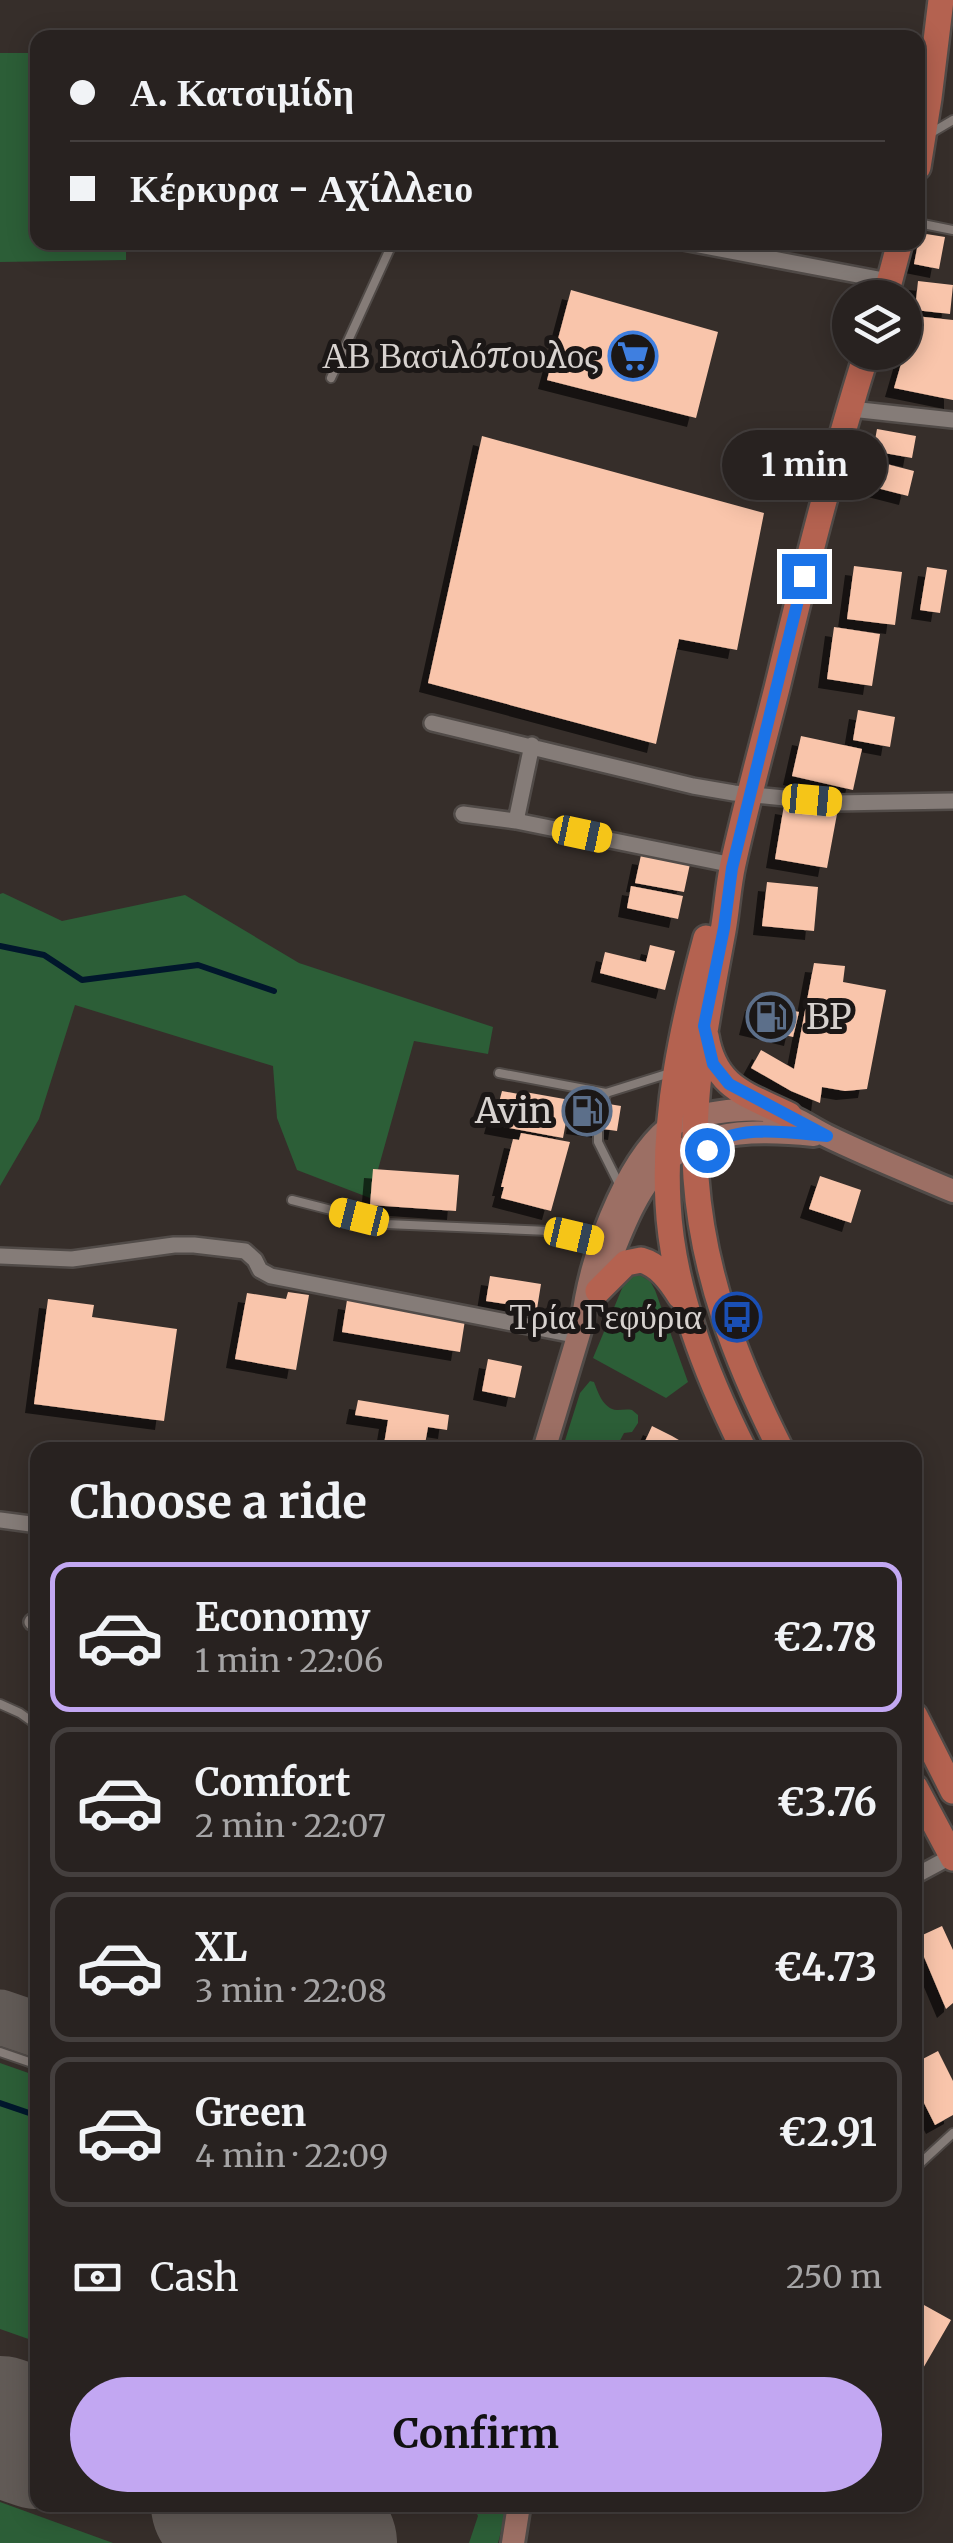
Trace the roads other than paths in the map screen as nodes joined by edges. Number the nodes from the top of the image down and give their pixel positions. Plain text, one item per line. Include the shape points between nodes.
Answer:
1 (944, 15) edge
2 (953, 120) edge
3 (925, 126) edge
4 (925, 137) edge
5 (925, 224) edge
6 (953, 230) edge
7 (389, 250) edge
8 (718, 250) edge
9 (898, 250) edge
10 (848, 280) edge
11 (889, 280) edge
12 (863, 370) edge
13 (331, 378) dead end
14 (851, 409) junction
15 (953, 420) edge
16 (432, 723) dead end
17 (532, 745) junction
18 (750, 794) junction
19 (953, 801) edge
20 (463, 814) dead end
21 (516, 820) junction
22 (732, 866) junction
23 (704, 1026) junction
24 (677, 1071) junction
25 (498, 1073) dead end
26 (606, 1093) junction
27 (604, 1103) dead end
28 (789, 1115) junction
29 (695, 1116) junction
30 (670, 1126) junction
31 (598, 1128) dead end
32 (827, 1136) junction
33 (707, 1141) junction
34 (669, 1159) junction
35 (953, 1191) edge
36 (622, 1192) junction
37 (292, 1200) dead end
38 (602, 1243) junction
39 (0, 1256) edge
40 (598, 1291) junction
41 (690, 1316) junction
42 (581, 1328) junction
43 (546, 1442) edge
44 (740, 1442) edge
45 (777, 1442) edge
46 (0, 1520) edge
47 (30, 1523) edge
48 (0, 1704) edge
49 (30, 1720) edge
50 (922, 1730) edge
51 (953, 1792) edge
52 (922, 1800) edge
53 (952, 1857) edge
54 (922, 1872) edge
55 (0, 2052) edge
56 (30, 2062) edge
57 (953, 2132) edge
58 (922, 2161) edge
59 (518, 2512) edge
60 (513, 2542) edge

1 - 3 main road
2 - 4 lane
5 - 6 lane
7 - 13 lane
8 - 10 street
9 - 11 main road
12 - 14 main road
14 - 15 street
14 - 18 main road
16 - 17 street
17 - 18 street
17 - 21 street
18 - 19 street via 835,802
18 - 22 main road
20 - 21 street
21 - 22 street
22 - 23 main road
22 - 24 main road via 709,926
23 - 28 main road via 713,1064 729,1084
23 - 29 main road
24 - 26 lane
24 - 30 main road
25 - 26 lane
26 - 27 lane
28 - 29 main road via 764,1110
28 - 32 main road
29 - 30 main road
29 - 33 main road
30 - 34 main road
30 - 36 main road
31 - 36 lane
32 - 33 main road via 764,1131
32 - 35 main road
33 - 34 main road
33 - 45 main road via 696,1174 702,1236 742,1368
34 - 40 main road via 639,1198
34 - 41 main road via 670,1230
36 - 38 main road
37 - 38 lane via 386,1224 550,1231
38 - 42 main road
39 - 42 street via 72,1259 174,1245 239,1249 271,1276
40 - 41 main road via 626,1263 646,1261 670,1281
40 - 42 main road
41 - 44 main road
42 - 43 main road
46 - 47 street
48 - 49 lane
50 - 51 main road
52 - 53 main road
53 - 54 street
55 - 56 lane
57 - 58 lane
59 - 60 main road

